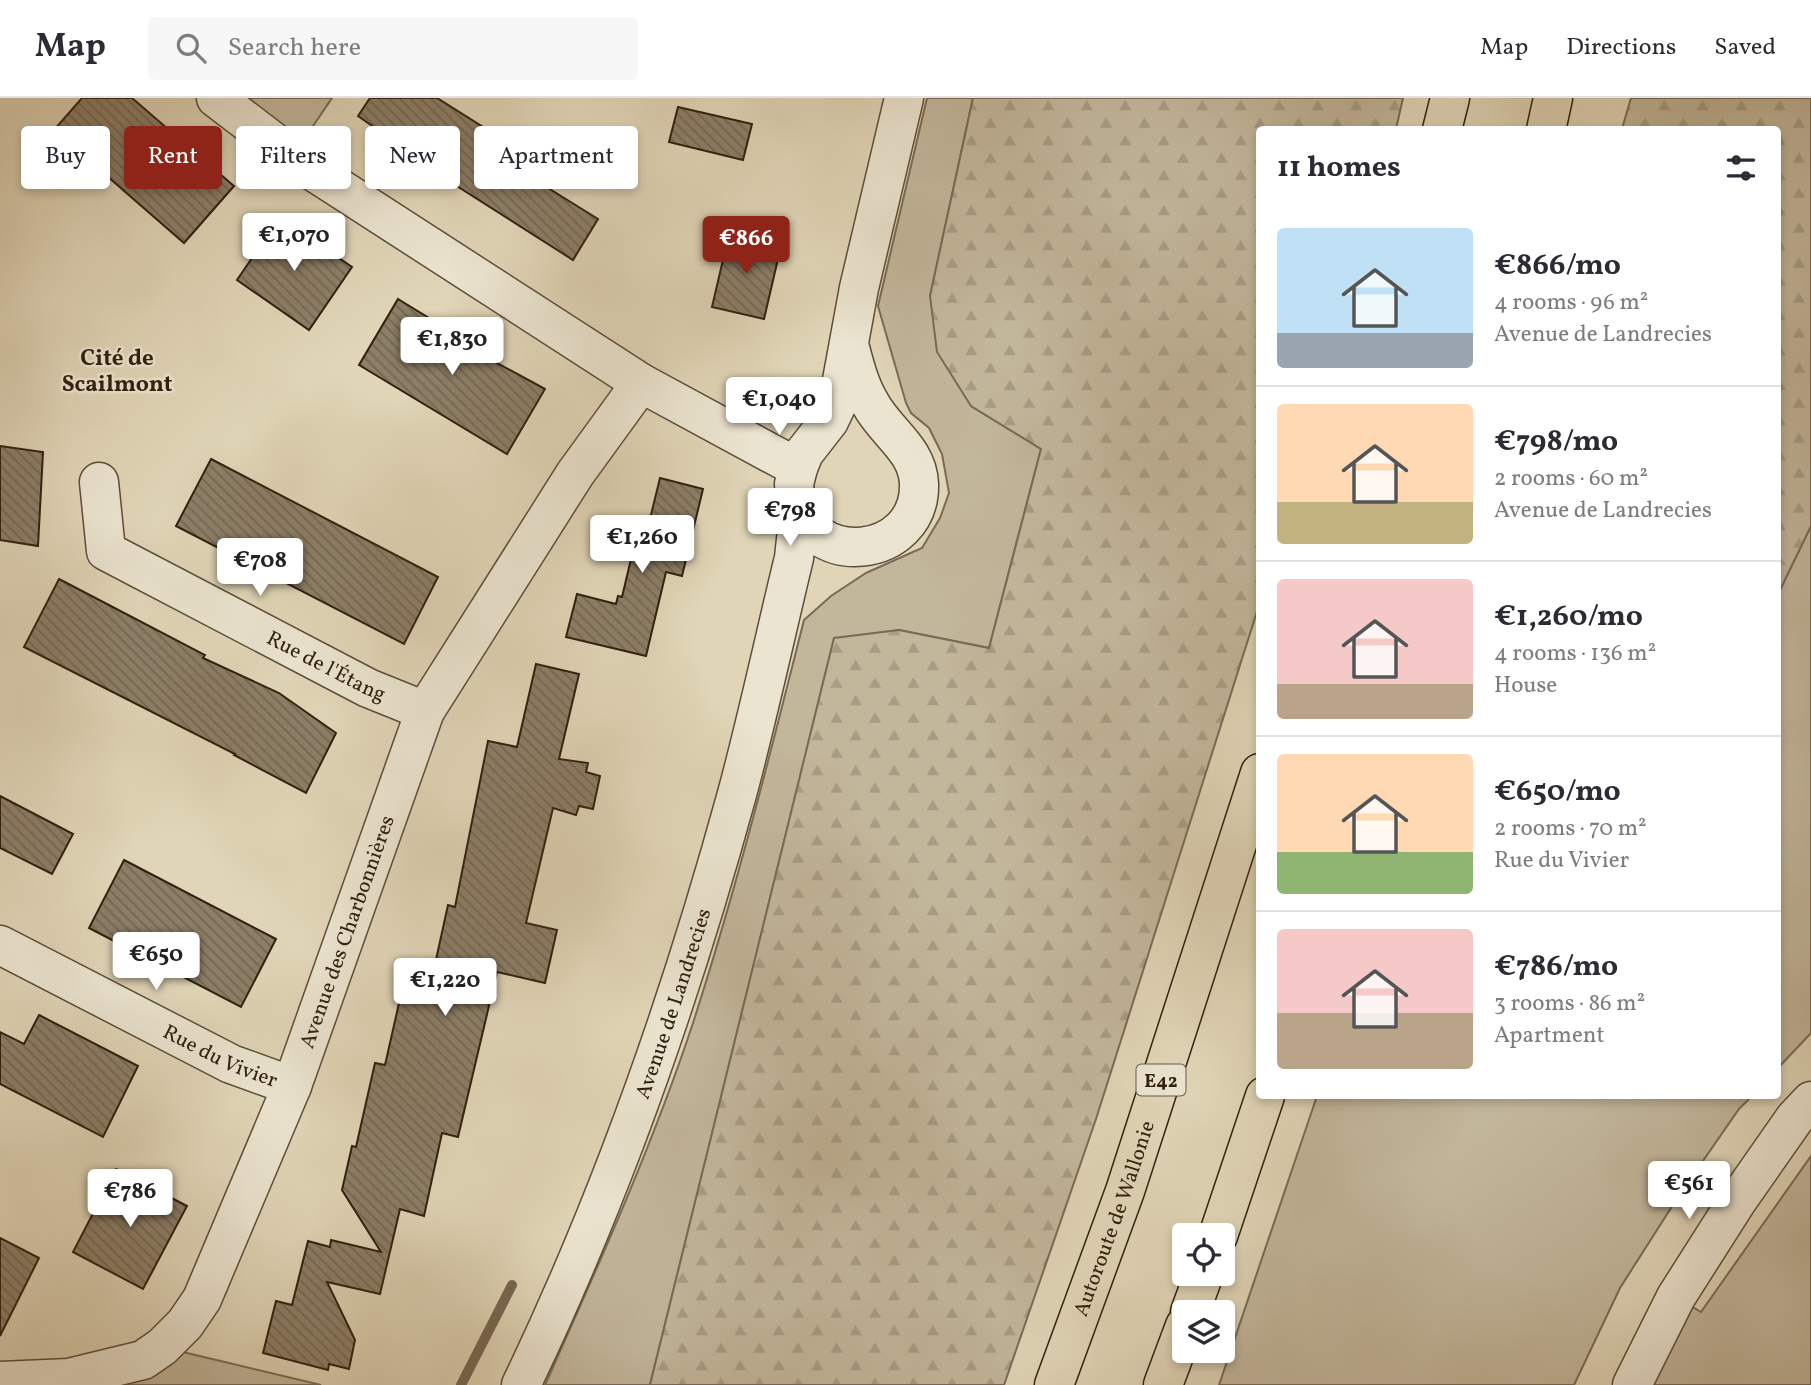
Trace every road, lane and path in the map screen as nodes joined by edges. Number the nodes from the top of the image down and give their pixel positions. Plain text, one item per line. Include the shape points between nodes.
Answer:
1 (216, 98) edge
2 (904, 98) edge
3 (1450, 98) edge
4 (1553, 98) edge
5 (1443, 126) edge
6 (1547, 126) edge
7 (850, 346) junction
8 (641, 383) junction
9 (890, 432) junction
10 (802, 464) junction
11 (99, 482) dead end
12 (854, 548) junction
13 (783, 608) junction
14 (425, 711) junction
15 (1256, 785) edge
16 (0, 945) edge
17 (292, 1086) junction
18 (1264, 1099) edge
19 (1811, 1101) edge
20 (1222, 1223) edge
21 (1172, 1361) edge
22 (0, 1381) edge
23 (521, 1385) edge
24 (1054, 1385) edge
25 (1163, 1385) edge
26 (1632, 1385) edge

1 - 8 street via 305,166
2 - 7 street via 859,288
3 - 5 highway
4 - 6 highway
7 - 9 street via 864,392
7 - 10 street via 838,402
8 - 10 street
8 - 14 street, Avenue des Charbonnières via 575,474
9 - 10 street via 871,425 831,429
9 - 12 street via 915,464 916,504 893,537 874,546
10 - 12 street via 797,503 805,521 835,545
10 - 13 street, Avenue de Landrecies via 794,558
11 - 14 street, Rue de l'Étang via 106,551 368,688
12 - 13 street via 825,564
13 - 23 street, Avenue de Landrecies via 737,794 660,1048 593,1226
14 - 17 street, Avenue des Charbonnières
15 - 24 highway, Autoroute de Wallonie / E42 via 1125,1191
16 - 17 street, Rue du Vivier via 231,1064
17 - 22 street, Avenue des Charbonnières via 202,1299 185,1324 143,1360 69,1378
18 - 20 highway
19 - 26 street via 1730,1211 1676,1297
21 - 25 highway

